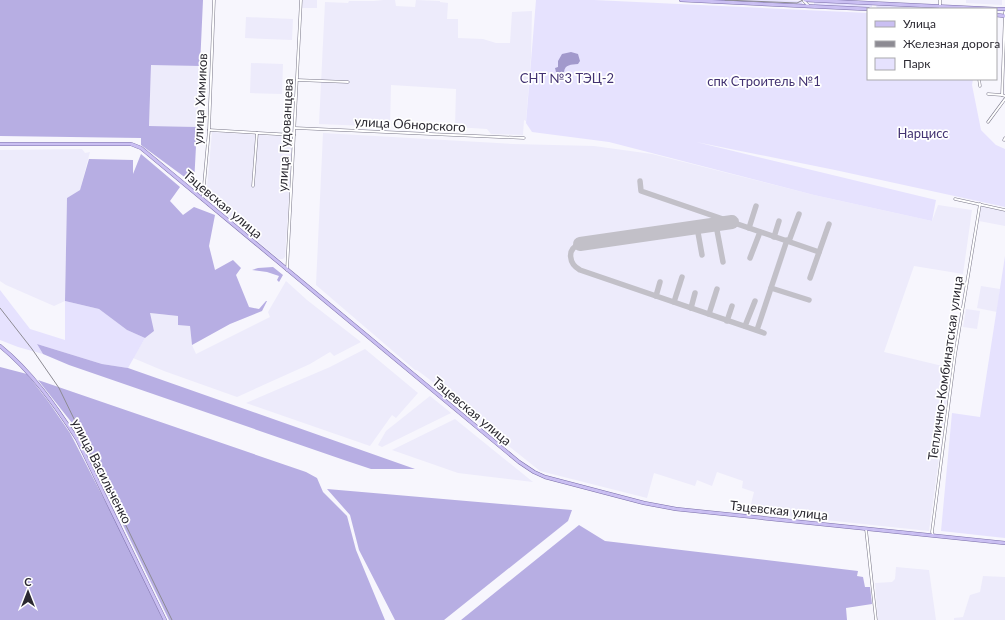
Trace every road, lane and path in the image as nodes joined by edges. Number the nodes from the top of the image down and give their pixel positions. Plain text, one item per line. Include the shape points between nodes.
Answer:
1 (214, 0) edge
2 (301, 0) edge
3 (681, 0) edge
4 (804, 0) edge
5 (940, 0) edge
6 (707, 1) edge
7 (831, 1) edge
8 (853, 1) edge
9 (874, 1) edge
10 (808, 6) junction
11 (940, 8) edge
12 (867, 9) edge
13 (1005, 11) edge
14 (1005, 16) edge
15 (1004, 71) edge
16 (297, 80) junction
17 (979, 80) edge
18 (348, 82) dead end
19 (980, 86) dead end
20 (988, 94) dead end
21 (1002, 95) junction
22 (1005, 98) edge
23 (988, 122) dead end
24 (295, 128) junction
25 (209, 130) junction
26 (257, 133) junction
27 (294, 135) junction
28 (524, 138) dead end
29 (0, 144) edge
30 (253, 186) dead end
31 (202, 199) junction
32 (955, 199) dead end
33 (980, 204) junction
34 (1005, 210) edge
35 (287, 270) junction
36 (0, 346) edge
37 (866, 529) junction
38 (933, 535) junction
39 (1005, 543) edge
40 (165, 620) edge
41 (876, 620) edge

1 - 25 street, улица Химиков
2 - 16 street, улица Гудованцева
3 - 6 main road
4 - 7 main road
4 - 10 street
5 - 11 street
6 - 10 main road
7 - 8 main road
8 - 9 main road
9 - 11 main road
10 - 12 main road
13 - 14 street
14 - 15 street
15 - 21 street
16 - 18 street
16 - 24 street, улица Гудованцева
17 - 19 street
20 - 21 street
21 - 22 street
22 - 23 street
24 - 27 street, улица Гудованцева
24 - 28 street, улица Обнорского
25 - 26 street
25 - 31 street, улица Химиков
26 - 27 street
26 - 30 street
27 - 35 street, улица Гудованцева
29 - 31 main road, Тэцевская улица via 131,144 141,148
31 - 35 main road, Тэцевская улица
32 - 33 street
33 - 34 street
33 - 38 street, Теплично-Комбинатская улица via 954,355
35 - 37 main road, Тэцевская улица via 519,462 544,477 666,508
36 - 40 main road, улица Васильченко via 33,378 77,439
37 - 38 main road, Тэцевская улица
37 - 41 street
38 - 39 main road, Тэцевская улица

